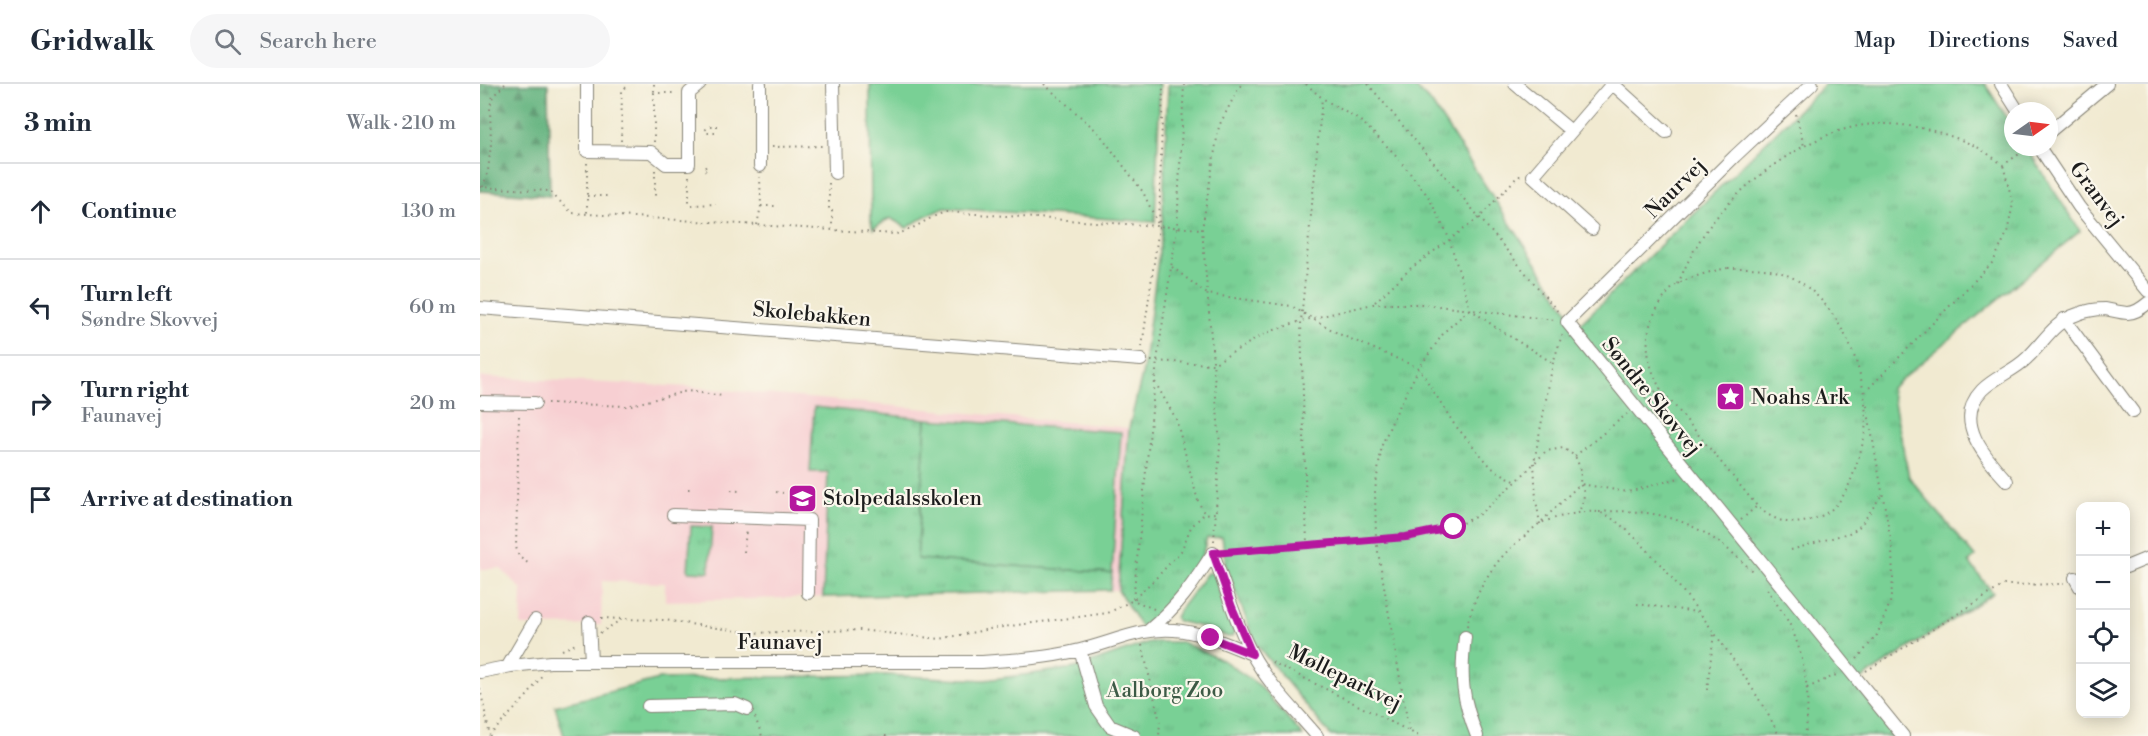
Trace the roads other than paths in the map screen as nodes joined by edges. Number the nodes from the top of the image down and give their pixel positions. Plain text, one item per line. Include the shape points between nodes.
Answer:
1 (586, 84) edge
2 (700, 84) edge
3 (760, 84) edge
4 (833, 84) edge
5 (1515, 84) edge
6 (1613, 84) edge
7 (1812, 84) edge
8 (2001, 84) edge
9 (2107, 84) edge
10 (2012, 102) edge
11 (2058, 125) edge
12 (1571, 131) junction
13 (1666, 132) dead end
14 (2045, 156) edge
15 (760, 166) road end
16 (832, 177) road end
17 (1592, 229) dead end
18 (2148, 291) edge
19 (2148, 303) edge
20 (480, 308) edge
21 (2064, 319) junction
22 (1567, 322) joint
23 (1141, 360) road end
24 (480, 402) edge
25 (535, 403) road end
26 (2133, 412) dead end
27 (2007, 481) dead end
28 (673, 515) dead end
29 (2148, 558) edge
30 (2130, 565) edge
31 (807, 593) dead end
32 (535, 620) dead end
33 (589, 622) road end
34 (1143, 632) junction
35 (1465, 637) road end
36 (1080, 650) junction
37 (1252, 654) junction
38 (591, 662) junction
39 (508, 666) junction
40 (480, 672) edge
41 (648, 706) dead end
42 (747, 709) road end
43 (1134, 736) edge
44 (1317, 736) edge
45 (1477, 736) edge
46 (1903, 736) edge

1 - 2 street via 587,151 651,152 666,164 689,164 689,93
3 - 15 street
4 - 16 street
5 - 12 street
6 - 12 street
6 - 13 street
7 - 22 street, Naurvej
8 - 10 street
9 - 11 street
12 - 17 street via 1533,176
14 - 18 street, Granvej via 2079,207
19 - 21 street via 2128,313 2103,309
20 - 23 street, Skolebakken
21 - 26 street
21 - 27 street via 2027,359 1982,390 1974,402 1970,418 1974,436 1984,456
22 - 46 street, Søndre Skovvej
24 - 25 street
28 - 31 street via 809,520
29 - 30 street
32 - 39 street
33 - 38 street
34 - 36 street, Faunavej
34 - 37 street, Faunavej via 1191,632
34 - 37 street, Faunavej via 1168,614 1213,553
35 - 45 street via 1462,690
36 - 38 street, Faunavej via 981,663
36 - 43 street via 1096,706 1110,726
37 - 44 street
38 - 39 street, Faunavej
39 - 40 street, Faunavej
41 - 42 street via 735,704

